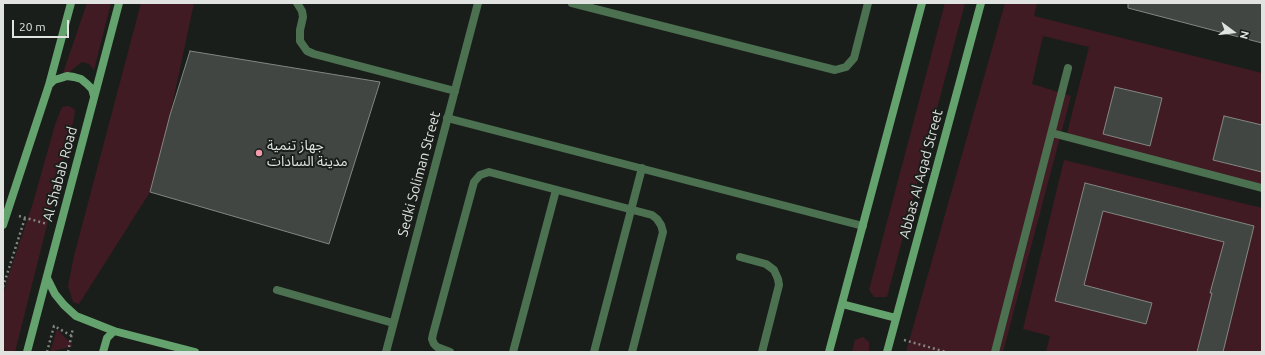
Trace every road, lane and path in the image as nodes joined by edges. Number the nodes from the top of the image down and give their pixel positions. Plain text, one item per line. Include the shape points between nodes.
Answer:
1 (71, 3) edge
2 (119, 3) edge
3 (297, 3) edge
4 (478, 3) edge
5 (572, 3) edge
6 (868, 3) edge
7 (922, 3) edge
8 (981, 3) edge
9 (1068, 68) dead end
10 (49, 85) junction
11 (455, 91) junction
12 (94, 96) junction
13 (448, 118) junction
14 (1052, 133) junction
15 (642, 168) junction
16 (1262, 188) edge
17 (556, 190) junction
18 (631, 210) junction
19 (7, 213) junction
20 (25, 218) junction
21 (3, 225) edge
22 (863, 226) junction
23 (60, 228) junction
24 (740, 257) dead end
25 (47, 278) junction
26 (3, 286) edge
27 (277, 290) dead end
28 (842, 304) junction
29 (76, 316) junction
30 (896, 318) junction
31 (393, 324) junction
32 (114, 331) junction
33 (72, 336) junction
34 (891, 336) junction
35 (27, 352) edge
36 (47, 352) edge
37 (68, 352) edge
38 (103, 352) edge
39 (195, 352) edge
40 (386, 352) edge
41 (450, 352) edge
42 (513, 352) edge
43 (594, 352) edge
44 (632, 352) edge
45 (762, 352) edge
46 (829, 352) edge
47 (887, 352) edge
48 (946, 352) edge
49 (995, 352) edge

1 - 10 main road
2 - 12 main road, Al Shabab Road
3 - 11 street via 303,17 300,41 307,51
4 - 11 street, Sedki Soliman Street
5 - 6 street via 835,70 846,67 854,58
7 - 22 main road
8 - 30 main road, Abbas Al Aqad Street
9 - 14 street
10 - 12 main road via 54,80 74,77 87,84
10 - 19 main road
11 - 13 street, Sedki Soliman Street
12 - 23 main road, Al Shabab Road
13 - 15 street
13 - 31 street, Sedki Soliman Street
14 - 16 street
14 - 49 street
15 - 18 street
15 - 22 street
17 - 18 street
17 - 41 street via 489,172 480,175 474,182 432,339 437,347
17 - 42 street
18 - 43 street
18 - 44 street via 658,219 663,232
19 - 20 path
19 - 21 main road
20 - 23 path
20 - 26 path
22 - 28 main road
23 - 25 main road, Al Shabab Road
24 - 45 street via 766,264 774,270 778,280 779,285
25 - 29 main road via 55,294
25 - 35 main road, Al Shabab Road
27 - 31 street
28 - 30 main road
28 - 46 main road
29 - 32 main road
29 - 33 path
30 - 34 main road, Abbas Al Aqad Street
31 - 40 street, Sedki Soliman Street
32 - 38 main road via 107,338
32 - 39 main road
33 - 36 path via 54,326
33 - 37 path
34 - 47 main road, Abbas Al Aqad Street
34 - 48 path

